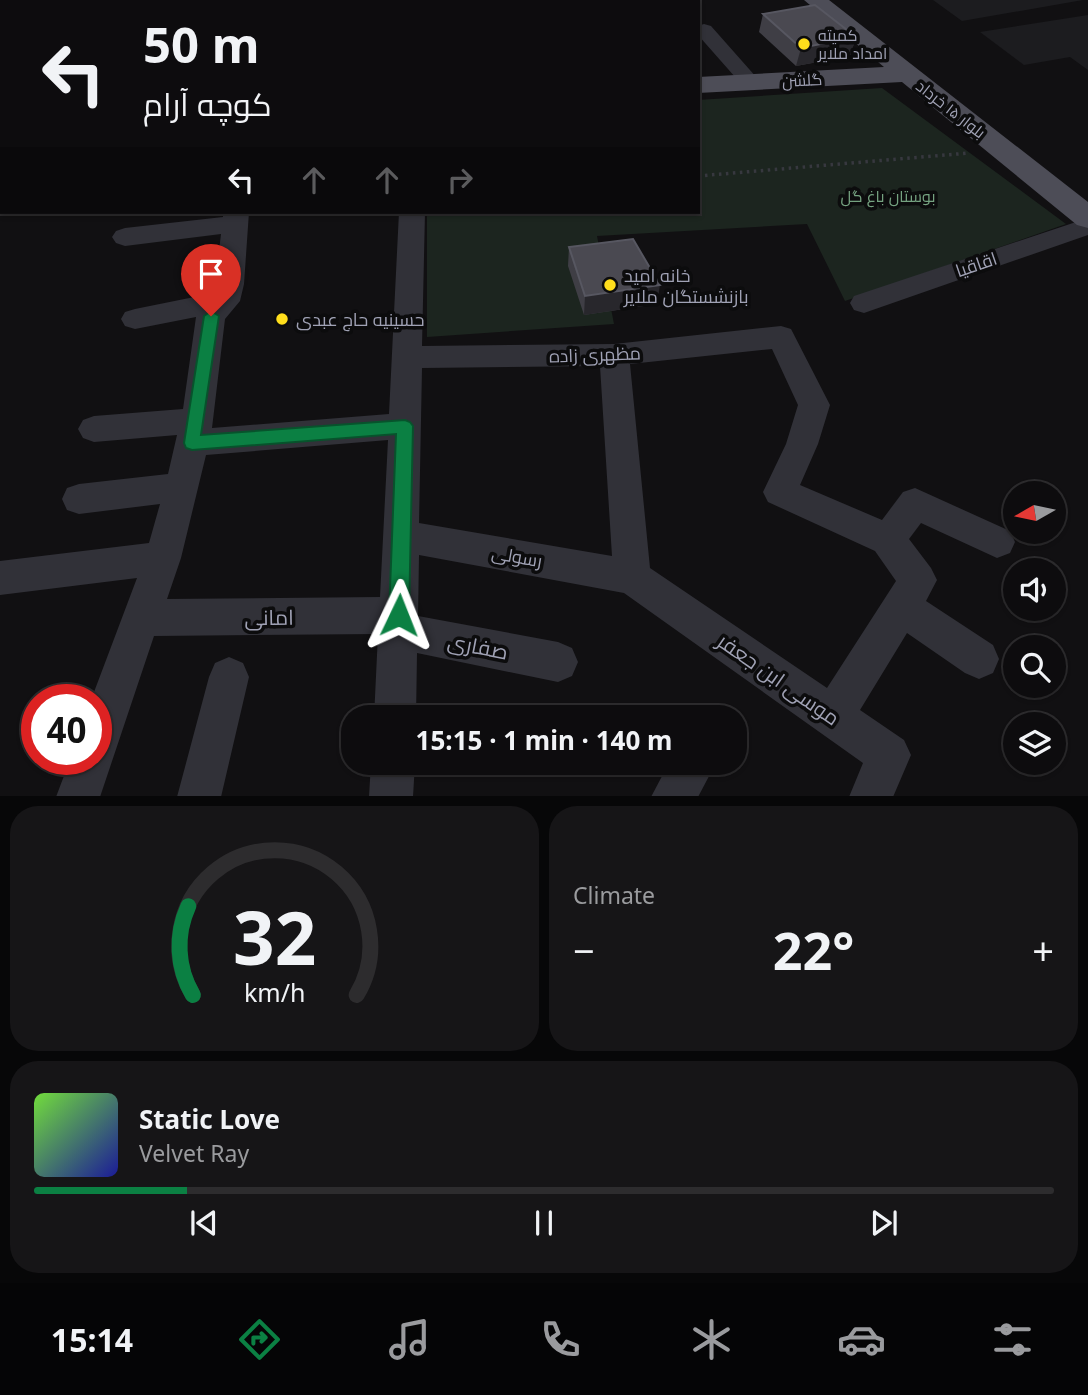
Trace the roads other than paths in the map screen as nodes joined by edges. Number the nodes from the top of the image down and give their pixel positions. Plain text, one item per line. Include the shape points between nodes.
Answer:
1 (816, 0) edge
2 (843, 0) edge
3 (704, 30) dead end
4 (906, 74) junction
5 (750, 82) junction
6 (700, 85) edge
7 (1088, 190) edge
8 (412, 214) edge
9 (236, 218) edge
10 (1088, 218) edge
11 (1088, 226) edge
12 (125, 237) dead end
13 (226, 301) junction
14 (864, 303) dead end
15 (135, 319) dead end
16 (614, 355) junction
17 (407, 357) junction
18 (405, 426) junction
19 (94, 429) dead end
20 (194, 432) junction
21 (182, 487) junction
22 (79, 499) dead end
23 (402, 536) junction
24 (888, 540) junction
25 (997, 542) dead end
26 (163, 558) junction
27 (632, 577) junction
28 (0, 578) edge
29 (901, 607) junction
30 (140, 618) junction
31 (399, 623) junction
32 (979, 659) dead end
33 (558, 662) dead end
34 (229, 677) dead end
35 (112, 698) edge
36 (396, 705) edge
37 (833, 716) junction
38 (86, 775) edge
39 (392, 775) edge
40 (686, 775) edge
41 (78, 796) edge
42 (199, 796) edge
43 (391, 796) edge
44 (673, 796) edge
45 (871, 796) edge

1 - 4 main road, بلوار ۱۵ خرداد
2 - 7 main road, بلوار ۱۵ خرداد
3 - 5 street
4 - 5 main road, گلشن
4 - 10 main road, بلوار ۱۵ خرداد
5 - 6 main road, گلشن
8 - 17 street
9 - 12 street
9 - 13 street
11 - 14 street, اقاقیا
13 - 15 street
13 - 20 street via 211,316
16 - 17 street, مظهری زاده
16 - 24 street, مظهری زاده via 781,337 814,405 780,492
16 - 27 street
17 - 18 street
18 - 20 street
18 - 23 street
19 - 20 street
20 - 21 street
21 - 22 street
21 - 26 street
23 - 27 street, رسولی
23 - 31 street
24 - 25 street via 915,503
24 - 29 street via 918,580
26 - 28 street
26 - 30 street
27 - 37 street, موسی ابن جعفر
29 - 32 street
29 - 37 street
30 - 31 street, امانی
30 - 35 street
31 - 33 street, صفاری
31 - 36 street
34 - 42 street
37 - 45 street, موسی ابن جعفر via 889,755
38 - 41 street
39 - 43 street
40 - 44 street

